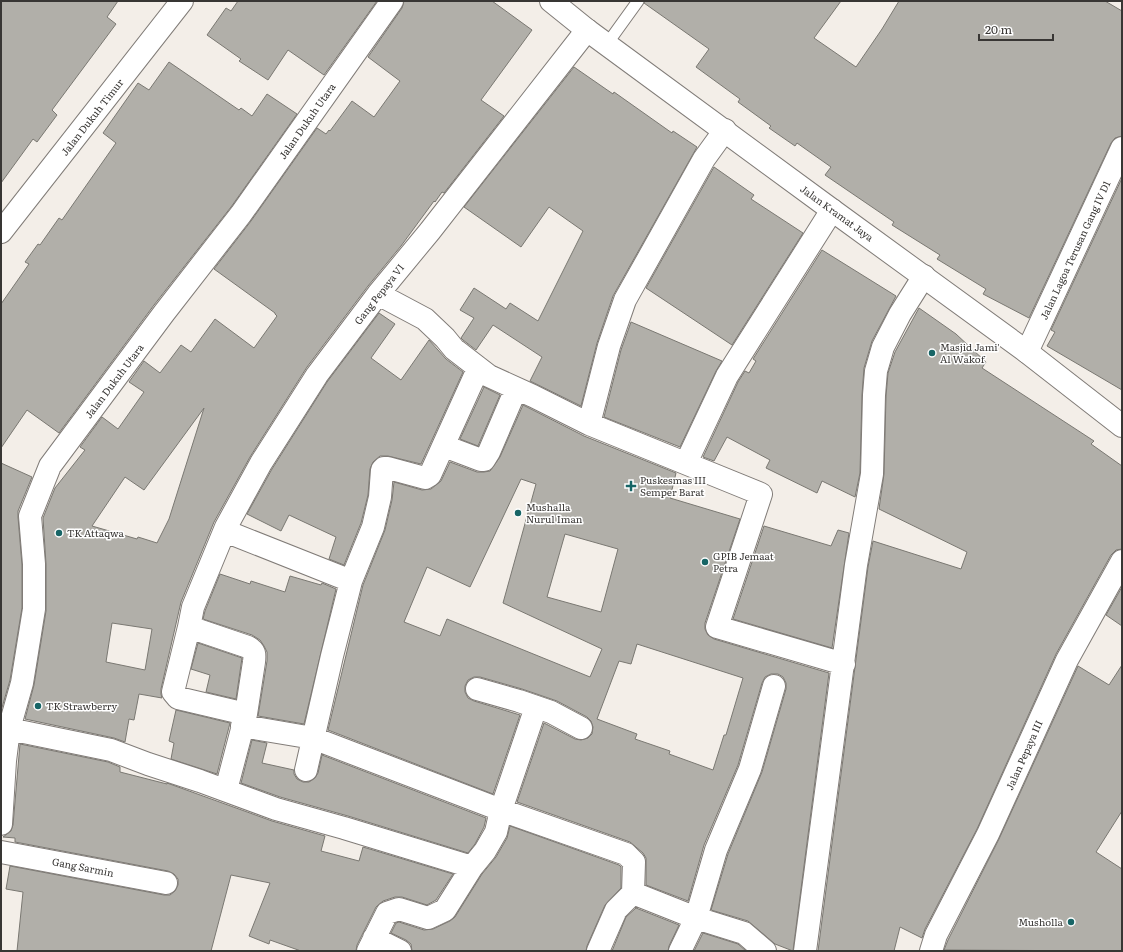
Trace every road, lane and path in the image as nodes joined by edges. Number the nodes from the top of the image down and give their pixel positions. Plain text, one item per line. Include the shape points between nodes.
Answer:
1 (182, 1) edge
2 (392, 1) edge
3 (551, 1) edge
4 (638, 1) edge
5 (587, 30) junction
6 (607, 44) junction
7 (725, 130) junction
8 (1122, 148) edge
9 (832, 210) junction
10 (1, 232) edge
11 (924, 276) junction
12 (378, 294) junction
13 (1027, 352) junction
14 (478, 369) junction
15 (516, 389) junction
16 (589, 424) junction
17 (1122, 426) edge
18 (444, 446) junction
19 (686, 463) junction
20 (225, 531) junction
21 (1122, 561) edge
22 (351, 581) junction
23 (189, 627) junction
24 (844, 664) junction
25 (774, 686) dead end
26 (477, 690) dead end
27 (536, 707) junction
28 (244, 720) junction
29 (581, 728) dead end
30 (9, 729) junction
31 (313, 738) junction
32 (306, 770) dead end
33 (226, 790) junction
34 (501, 810) junction
35 (1, 824) edge
36 (1, 852) edge
37 (472, 867) junction
38 (166, 883) dead end
39 (633, 893) junction
40 (696, 918) junction
41 (371, 944) edge
42 (400, 951) edge
43 (598, 951) edge
44 (680, 951) edge
45 (765, 951) edge
46 (805, 951) edge
47 (931, 951) edge

1 - 10 street, Jalan Dukuh Timur
2 - 30 street, Jalan Dukuh Utara via 241,214 50,466 30,516 34,609 22,684
3 - 5 street, Jalan Kramat Jaya
4 - 6 lane
5 - 6 street, Jalan Kramat Jaya
5 - 12 street, Gang Pepaya VI
6 - 7 street, Jalan Kramat Jaya
7 - 9 street, Jalan Kramat Jaya
7 - 16 street via 704,159 625,300 609,346
8 - 13 street, Jalan Lagoa Terusan Gang IV D1
9 - 11 street, Jalan Kramat Jaya
9 - 19 street via 727,376
11 - 13 street, Jalan Kramat Jaya
11 - 24 street via 883,347 876,371 872,474 856,565
12 - 14 street via 425,320
12 - 20 street, Gang Pepaya VI via 317,375 261,463
13 - 17 street, Jalan Kramat Jaya
14 - 15 street
14 - 18 street
15 - 16 street
15 - 18 street via 484,460
16 - 19 street
18 - 22 street via 433,471 427,478 388,468 382,470 380,497 373,527
19 - 24 street via 761,494 717,627
20 - 22 street
20 - 23 street, Gang Pepaya VI via 193,607
21 - 47 street, Jalan Pepaya III via 1067,660 988,834 936,935
22 - 31 street
23 - 28 street via 248,646 253,650 254,662
23 - 28 street, Gang Pepaya VI via 173,692 178,698
24 - 46 street
25 - 40 street via 750,769 716,850
26 - 27 street
27 - 29 street
27 - 34 street
28 - 31 street
28 - 33 street
30 - 33 street via 111,750
30 - 35 street, Jalan Dukuh Utara
31 - 32 street
31 - 34 street
33 - 37 street via 276,809
34 - 37 street via 496,832
34 - 39 street via 626,854 634,862
36 - 38 street, Gang Sarmin
37 - 41 street via 445,910 428,918 399,909 388,913
39 - 40 street
39 - 43 street via 616,910
40 - 44 street
40 - 45 street via 744,933
41 - 42 street

